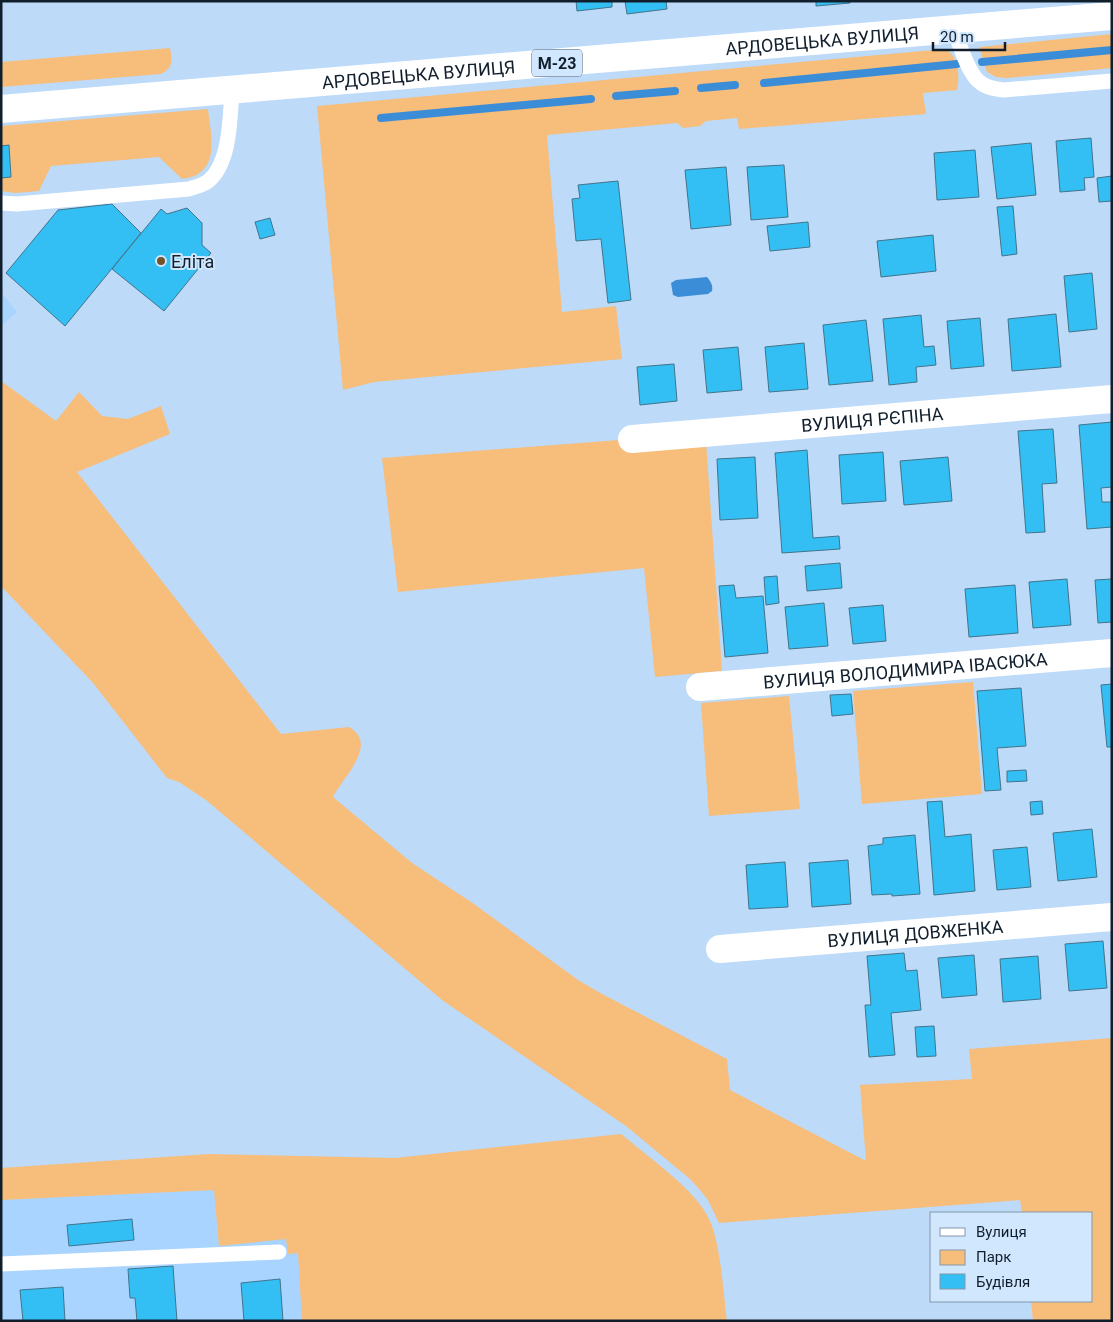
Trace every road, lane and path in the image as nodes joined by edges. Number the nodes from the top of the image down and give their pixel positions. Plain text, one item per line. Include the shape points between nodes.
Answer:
1 (1112, 16) edge
2 (954, 30) junction
3 (1112, 81) edge
4 (232, 90) junction
5 (1, 109) edge
6 (1, 203) edge
7 (1112, 399) edge
8 (632, 439) dead end
9 (1112, 653) edge
10 (700, 687) dead end
11 (1112, 917) edge
12 (720, 949) dead end
13 (279, 1252) dead end
14 (1, 1264) edge

1 - 2 main road, АРДОВЕЦЬКА ВУЛИЦЯ / М-23
2 - 3 lane via 973,76 991,88 1004,90
2 - 4 main road, АРДОВЕЦЬКА ВУЛИЦЯ / М-23
4 - 5 main road, АРДОВЕЦЬКА ВУЛИЦЯ / М-23
4 - 6 lane via 226,148 220,167 207,182 189,189
7 - 8 main road, ВУЛИЦЯ РЄПІНА
9 - 10 main road, ВУЛИЦЯ ВОЛОДИМИРА ІВАСЮКА
11 - 12 main road, ВУЛИЦЯ ДОВЖЕНКА
13 - 14 lane

